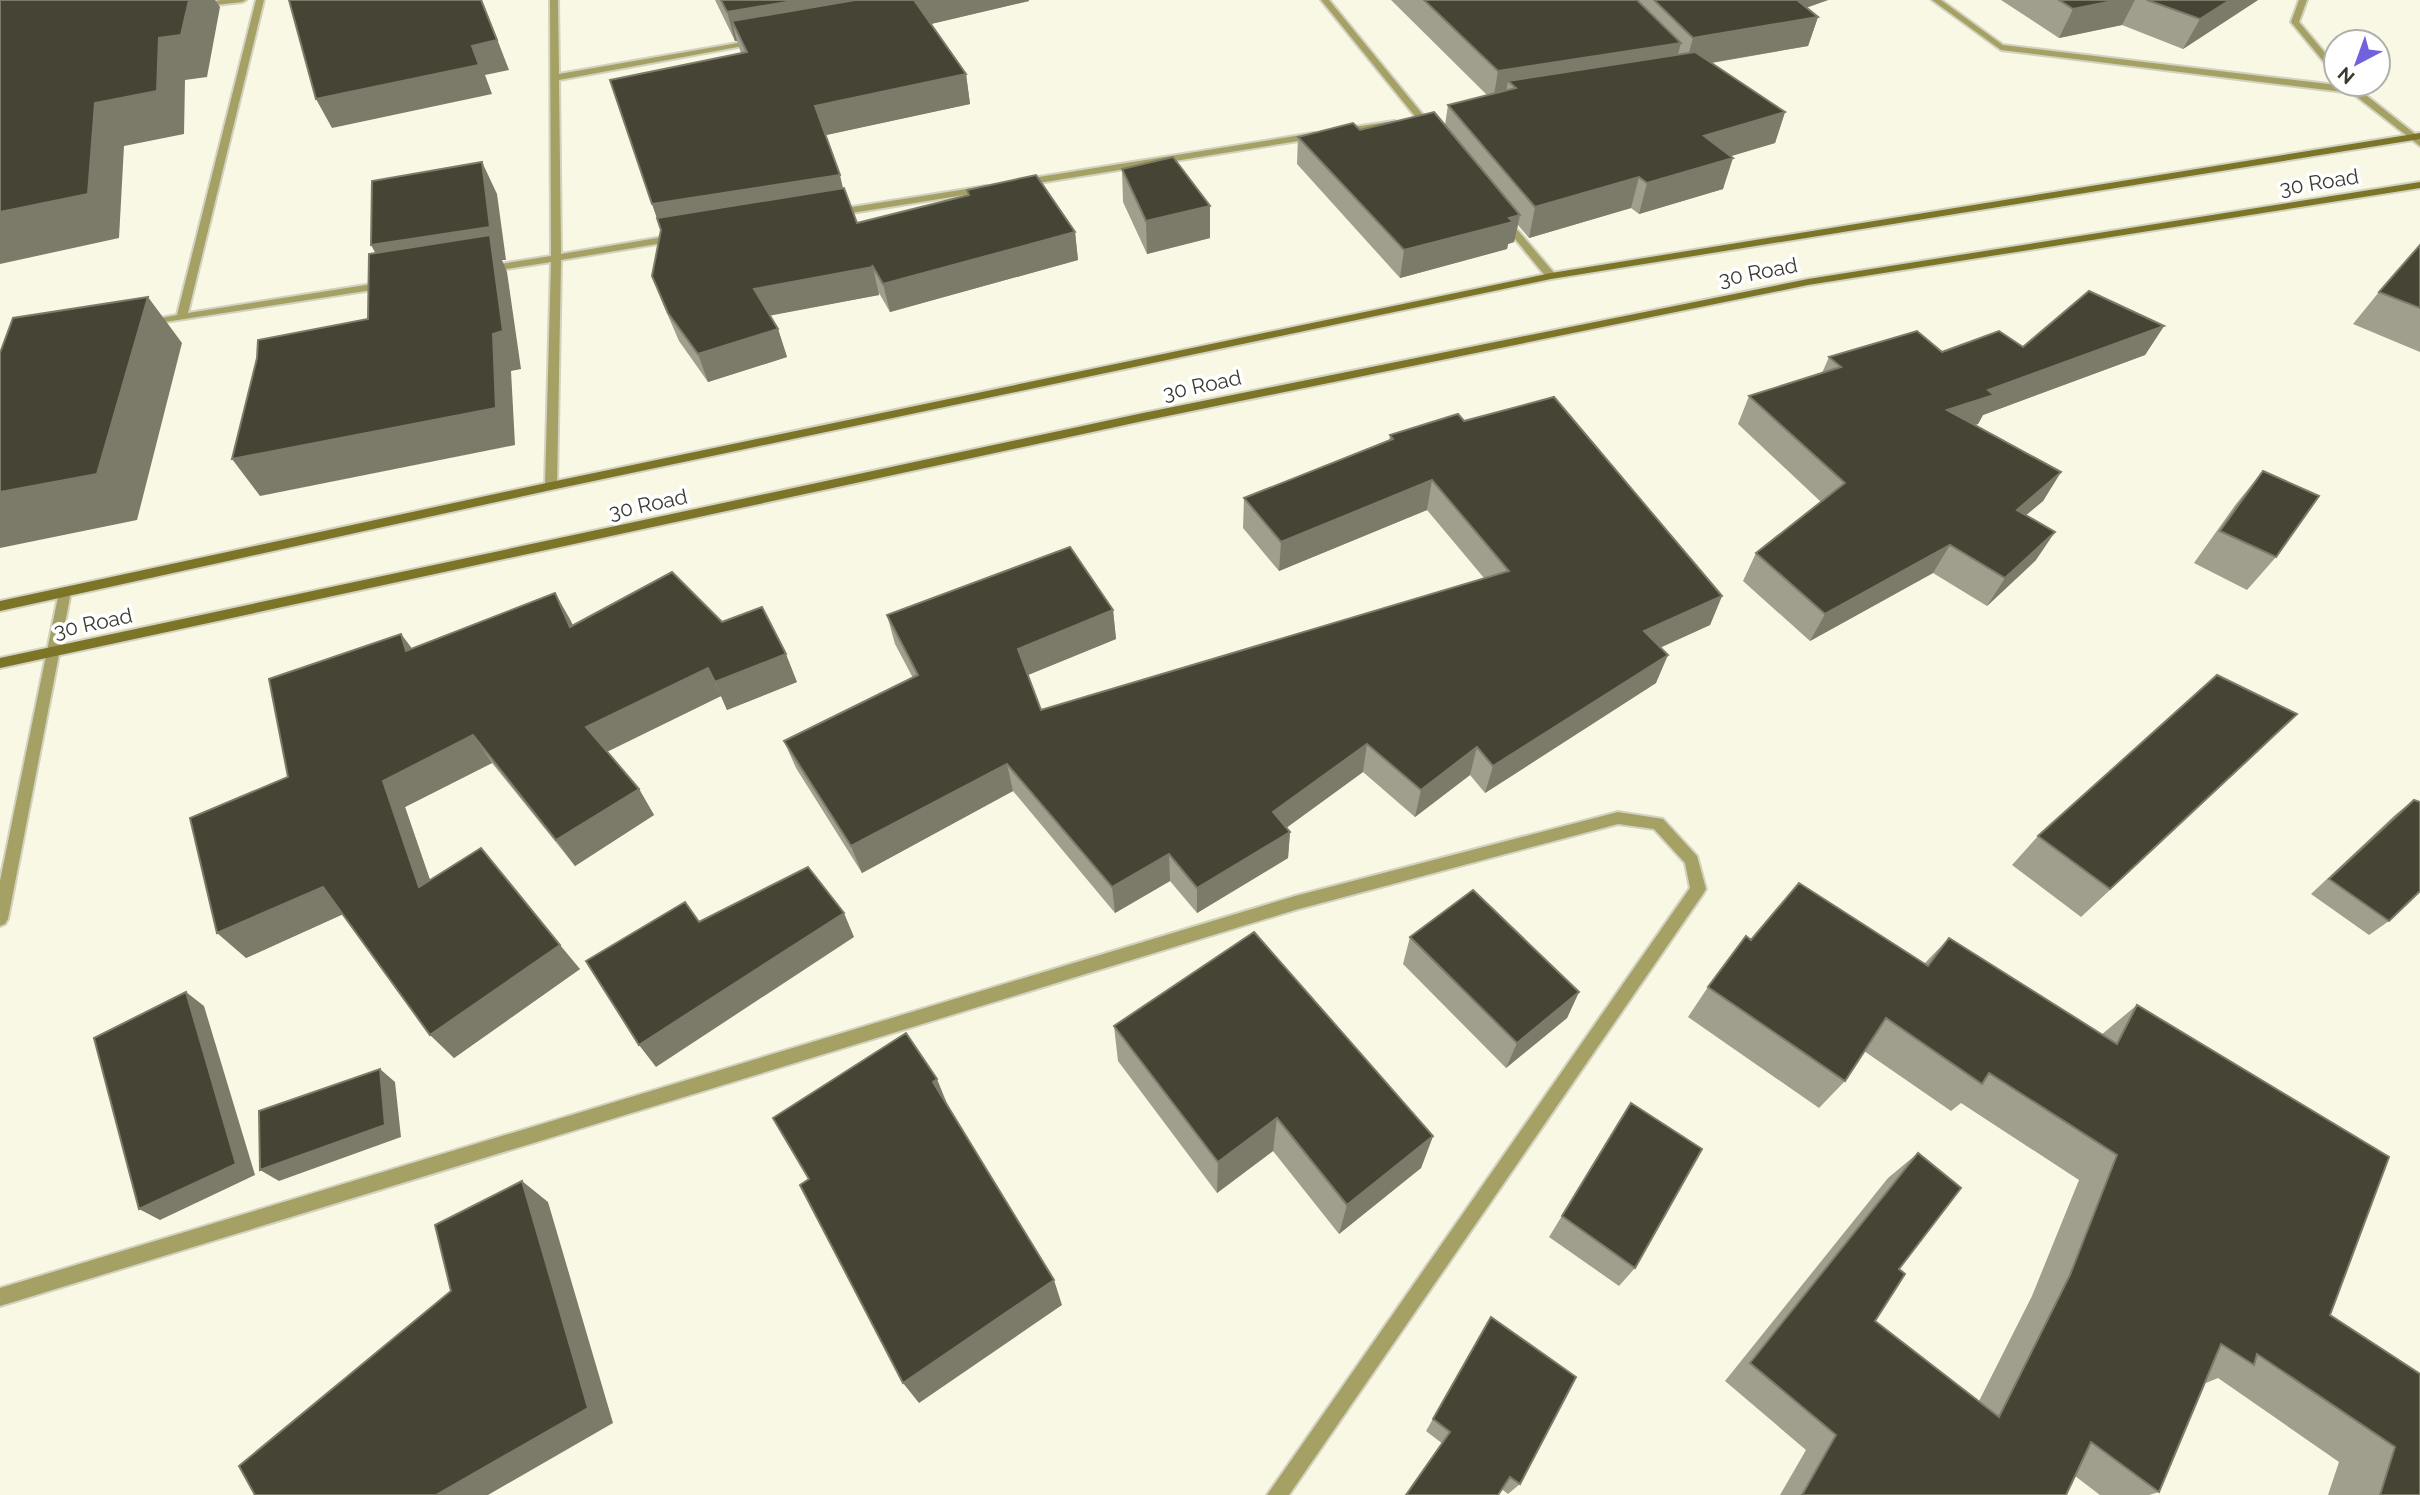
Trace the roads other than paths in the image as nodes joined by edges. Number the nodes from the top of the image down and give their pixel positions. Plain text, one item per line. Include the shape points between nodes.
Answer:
1 (242, 0) edge
2 (260, 0) edge
3 (554, 0) edge
4 (1325, 0) edge
5 (1936, 0) edge
6 (2303, 0) edge
7 (188, 6) edge
8 (772, 40) edge
9 (2322, 54) edge
10 (553, 78) junction
11 (2322, 84) edge
12 (2364, 98) edge
13 (1435, 117) edge
14 (1422, 119) junction
15 (2415, 136) edge
16 (1439, 140) edge
17 (2420, 143) edge
18 (1010, 185) edge
19 (2420, 185) edge
20 (996, 187) edge
21 (1499, 214) edge
22 (817, 216) edge
23 (693, 236) edge
24 (556, 257) junction
25 (476, 270) edge
26 (1551, 276) junction
27 (396, 283) edge
28 (182, 318) junction
29 (143, 324) edge
30 (551, 486) junction
31 (65, 592) junction
32 (0, 606) edge
33 (54, 652) junction
34 (0, 663) edge
35 (0, 919) edge
36 (0, 1297) edge
37 (1278, 1495) edge

1 - 7 street
2 - 28 street
3 - 10 street
4 - 14 street
5 - 11 street via 2001,47
6 - 9 street via 2295,22
8 - 10 street
10 - 24 street
12 - 15 street
13 - 14 street
14 - 16 street
14 - 18 street
15 - 17 street
15 - 26 main road, 30 Road
19 - 33 main road, 30 Road via 1808,282 1143,417
20 - 22 street
21 - 26 street
23 - 24 street
24 - 25 street
24 - 30 street
26 - 30 main road, 30 Road
27 - 28 street
28 - 29 street
30 - 31 main road, 30 Road
31 - 32 main road, 30 Road
31 - 33 street
33 - 34 main road, 30 Road
33 - 35 street
36 - 37 street via 1295,904 1618,818 1658,823 1692,859 1698,889

